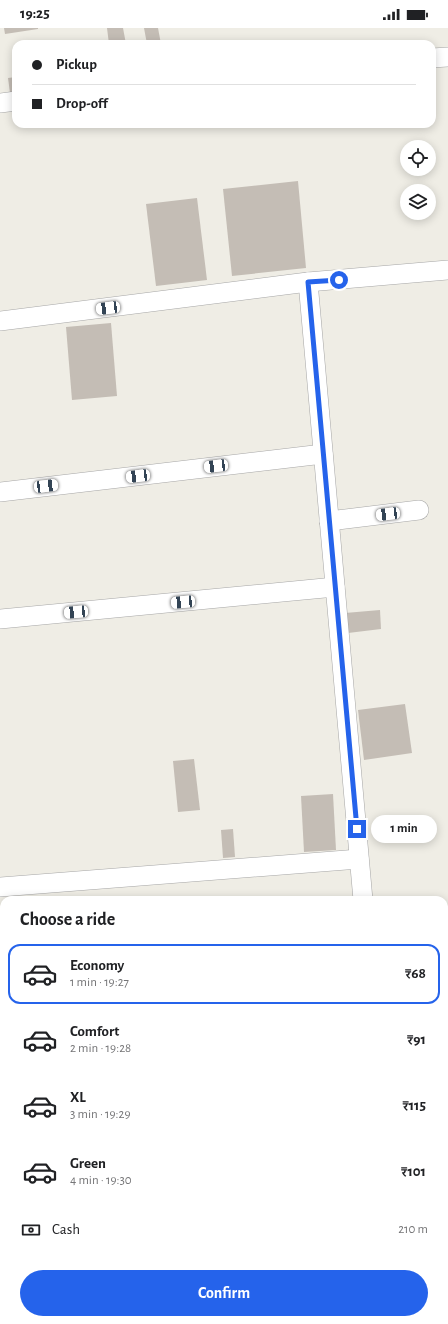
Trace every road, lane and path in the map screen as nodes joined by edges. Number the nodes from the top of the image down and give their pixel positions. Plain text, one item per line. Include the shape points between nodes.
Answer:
1 (448, 57) edge
2 (436, 58) edge
3 (12, 102) edge
4 (0, 103) edge
5 (448, 270) edge
6 (308, 282) junction
7 (0, 321) edge
8 (323, 454) junction
9 (0, 492) edge
10 (419, 510) dead end
11 (329, 521) junction
12 (335, 587) junction
13 (0, 619) edge
14 (359, 859) junction
15 (0, 887) edge
16 (363, 896) edge

1 - 2 street
3 - 4 street
5 - 6 street
6 - 7 street
6 - 8 street
8 - 9 street
8 - 11 street
10 - 11 street
11 - 12 street
12 - 13 street
12 - 14 street
14 - 15 street
14 - 16 street

